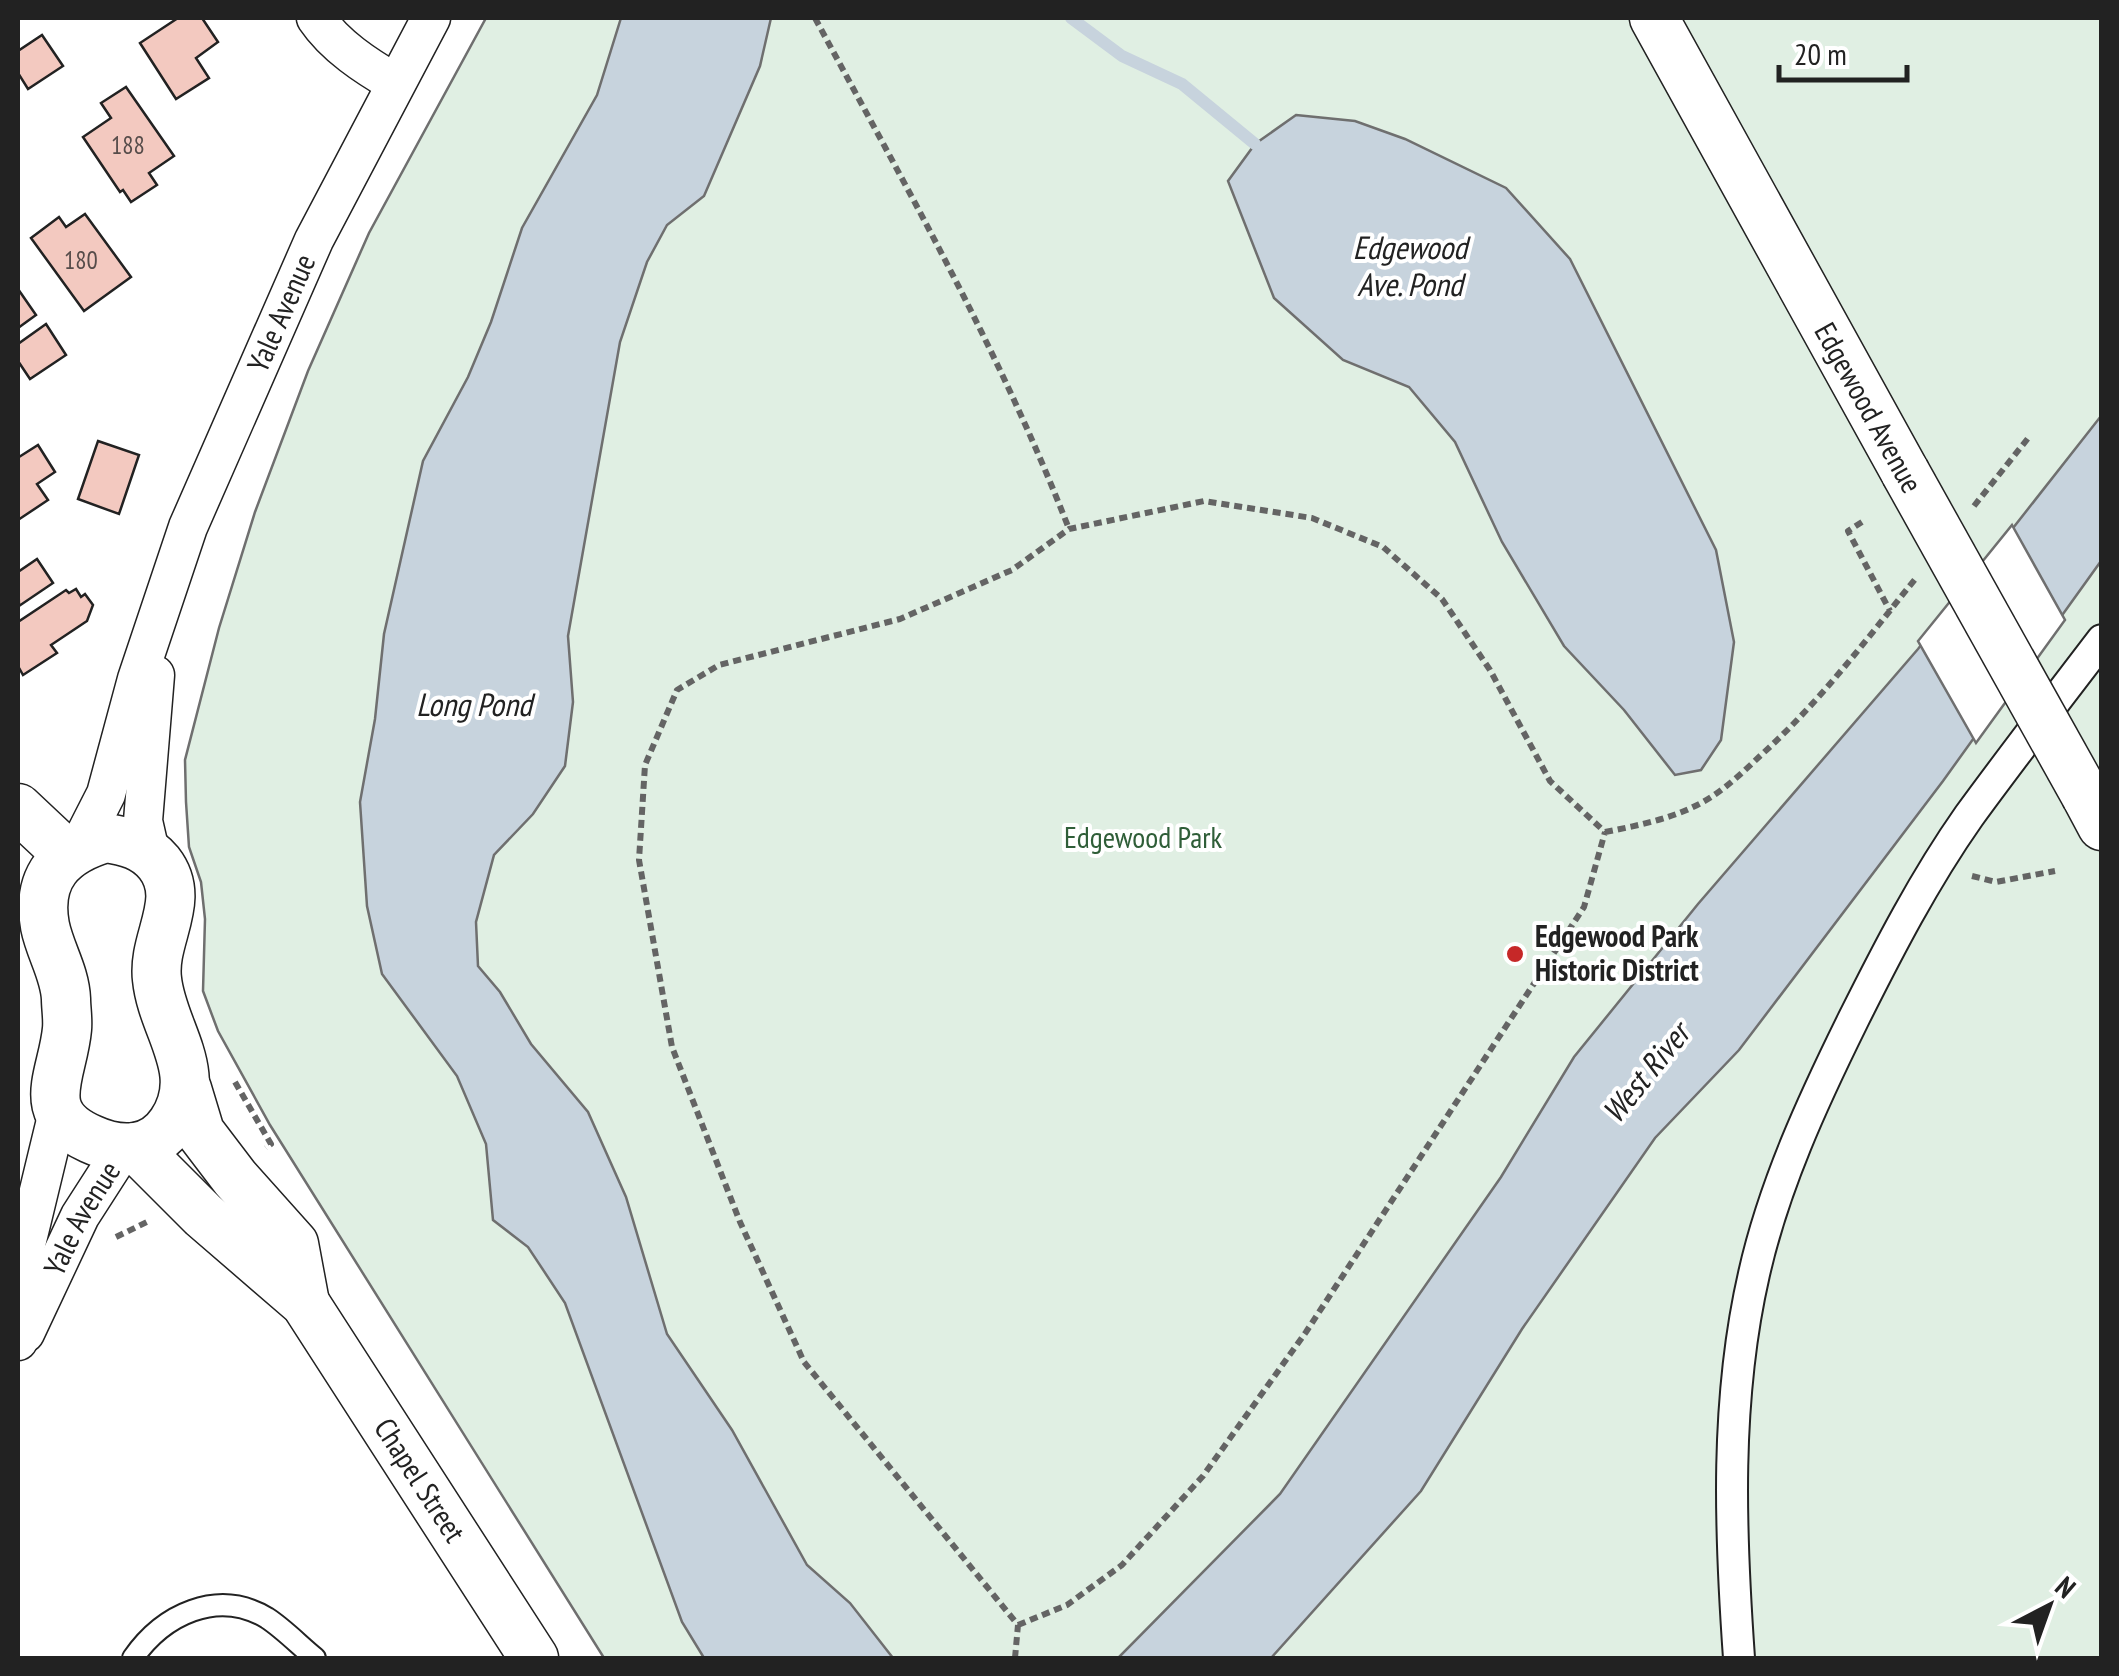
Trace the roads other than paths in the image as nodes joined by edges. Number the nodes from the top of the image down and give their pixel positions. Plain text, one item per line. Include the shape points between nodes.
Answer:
1 (316, 18) edge
2 (431, 18) edge
3 (1654, 18) edge
4 (394, 84) junction
5 (158, 622) junction
6 (2102, 640) edge
7 (18, 808) edge
8 (2096, 815) edge
9 (74, 850) junction
10 (150, 852) junction
11 (18, 887) edge
12 (46, 928) junction
13 (208, 1080) junction
14 (58, 1112) junction
15 (130, 1146) junction
16 (20, 1260) edge
17 (305, 1303) junction
18 (18, 1345) edge
19 (133, 1658) edge
20 (315, 1658) edge
21 (534, 1658) edge
22 (1739, 1658) edge

1 - 4 street
2 - 4 street, Yale Avenue
3 - 8 street, Edgewood Avenue, bridge
4 - 5 street, Yale Avenue via 314,240 236,417 188,528
5 - 9 street, Yale Avenue via 106,794
5 - 10 street, Yale Avenue via 143,821
6 - 22 street via 1938,864 1828,1072 1768,1222 1736,1392 1731,1479
7 - 9 street
9 - 10 street via 106,838
9 - 12 street via 49,878
10 - 13 street, Chapel Street via 167,874 172,901 156,974 160,998 179,1046
11 - 12 street
12 - 14 street via 66,987 67,1029 54,1087
13 - 15 street via 157,1139
13 - 17 street, Chapel Street via 200,1132 294,1244
14 - 15 street via 78,1133 104,1145
14 - 16 street, Yale Avenue
15 - 17 street, Chapel Street
15 - 18 street, Yale Avenue via 80,1216
16 - 18 street, Yale Avenue
17 - 21 street, Chapel Street
19 - 20 lane via 178,1614 228,1603 266,1618

